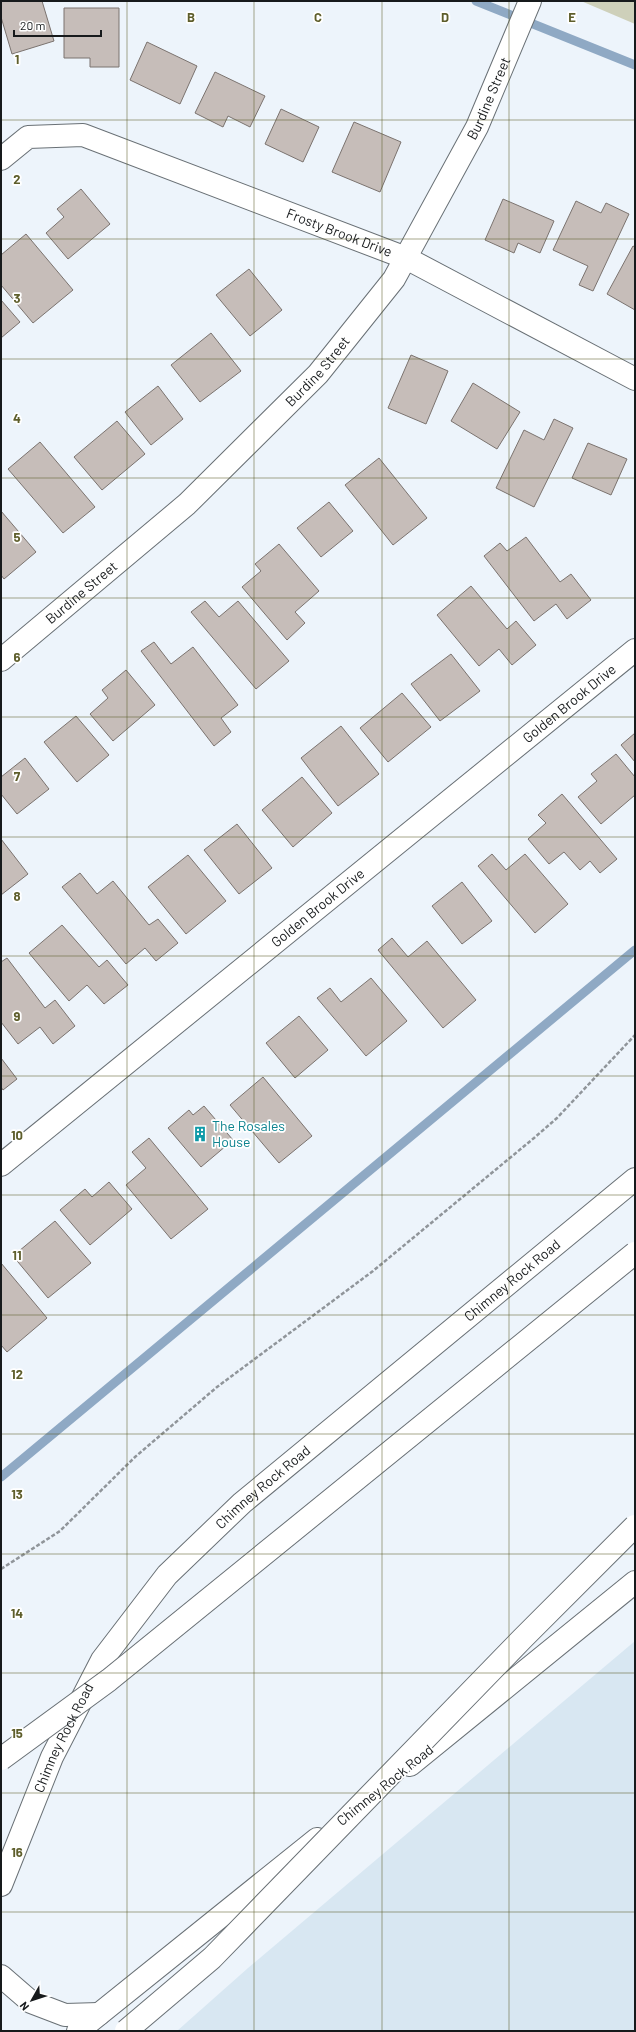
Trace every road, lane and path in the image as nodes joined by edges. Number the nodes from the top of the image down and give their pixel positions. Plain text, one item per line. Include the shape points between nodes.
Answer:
1 (530, 1) edge
2 (1, 159) edge
3 (406, 258) junction
4 (635, 379) edge
5 (635, 650) edge
6 (1, 660) edge
7 (635, 1035) edge
8 (1, 1165) edge
9 (635, 1179) edge
10 (635, 1253) edge
11 (635, 1526) edge
12 (1, 1569) edge
13 (635, 1582) edge
14 (1, 1759) edge
15 (1, 1885) edge
16 (1, 1976) edge
17 (99, 2014) junction
18 (78, 2031) edge
19 (126, 2031) edge

1 - 3 main road, Burdine Street via 477,127
2 - 3 main road, Frosty Brook Drive via 28,137 83,135
3 - 4 main road, Frosty Brook Drive
3 - 6 main road, Burdine Street via 394,279 313,380 187,504
5 - 8 main road, Golden Brook Drive
7 - 12 path via 557,1118 534,1138 373,1271 217,1387 135,1458 60,1531
9 - 15 main road, Chimney Rock Road via 242,1503 167,1575 102,1660 52,1757
10 - 14 main road, bridge via 109,1680
11 - 19 main road, bridge via 212,1958
13 - 17 main road, Chimney Rock Road via 559,1646
16 - 17 main road via 31,2002 65,2015
17 - 18 main road, Chimney Rock Road

